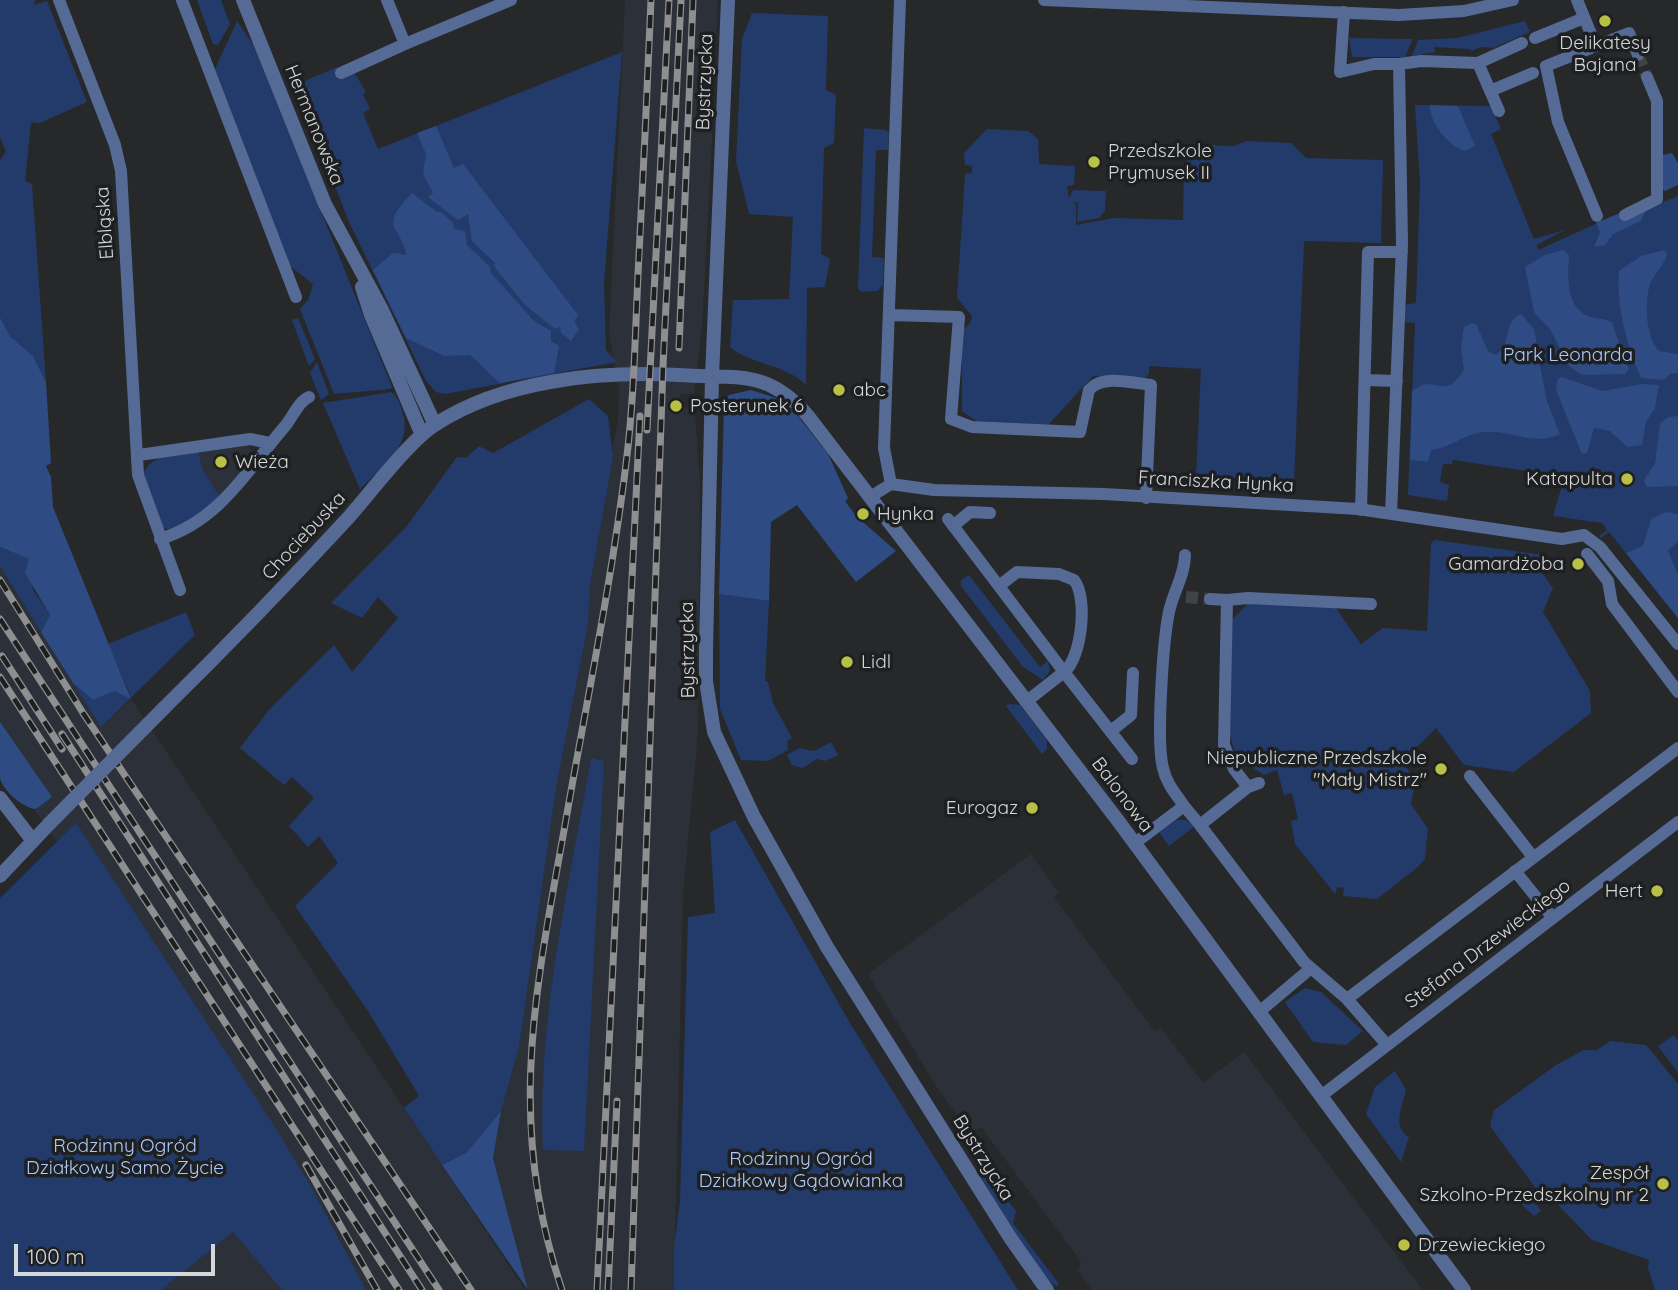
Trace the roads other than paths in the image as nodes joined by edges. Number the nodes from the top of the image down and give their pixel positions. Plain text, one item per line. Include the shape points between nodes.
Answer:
1 (59, 0) edge
2 (182, 0) edge
3 (243, 0) edge
4 (387, 0) edge
5 (511, 0) edge
6 (727, 0) edge
7 (900, 0) edge
8 (1044, 0) edge
9 (1513, 0) edge
10 (1577, 0) edge
11 (1120, 2) edge
12 (1344, 12) junction
13 (1584, 18) junction
14 (405, 44) junction
15 (1596, 46) junction
16 (1638, 55) tunnel mouth
17 (1478, 63) junction
18 (1399, 64) junction
19 (341, 73) dead end
20 (1533, 73) dead end
21 (1647, 77) tunnel mouth
22 (1490, 91) junction
23 (1499, 111) dead end
24 (1625, 215) dead end
25 (1597, 216) dead end
26 (1402, 252) junction
27 (355, 262) junction
28 (296, 298) dead end
29 (890, 315) junction
30 (712, 377) junction
31 (1365, 380) junction
32 (1396, 381) junction
33 (309, 397) dead end
34 (435, 425) junction
35 (422, 435) junction
36 (270, 443) junction
37 (139, 455) junction
38 (891, 484) junction
39 (870, 497) junction
40 (1146, 498) junction
41 (1361, 510) junction
42 (990, 513) dead end
43 (1391, 513) junction
44 (160, 538) junction
45 (1587, 554) dead end
46 (1185, 555) dead end
47 (1608, 556) junction
48 (1597, 566) junction
49 (999, 586) junction
50 (180, 590) dead end
51 (1172, 596) junction
52 (1186, 597) tunnel mouth
53 (1210, 599) tunnel mouth
54 (1227, 600) junction
55 (1371, 604) dead end
56 (1678, 644) edge
57 (1064, 672) junction
58 (1133, 673) dead end
59 (1678, 692) edge
60 (1027, 701) junction
61 (1111, 731) junction
62 (1678, 748) edge
63 (1132, 759) dead end
64 (1470, 776) dead end
65 (0, 798) edge
66 (1184, 806) junction
67 (1678, 822) edge
68 (1200, 825) junction
69 (33, 841) junction
70 (1135, 843) junction
71 (1533, 857) junction
72 (1515, 871) junction
73 (0, 876) edge
74 (1553, 918) junction
75 (1310, 968) junction
76 (1347, 999) junction
77 (1259, 1012) junction
78 (1387, 1045) junction
79 (1321, 1096) junction
80 (1047, 1290) edge
81 (1464, 1290) edge

1 - 37 street, Elbląska via 121,171
2 - 28 street
3 - 27 street, Hermanowska via 303,151
4 - 14 street
5 - 14 street
6 - 30 street, Bystrzycka
7 - 29 street
8 - 11 street
9 - 12 street via 1427,14
10 - 13 street
11 - 12 street
12 - 18 street via 1340,72
13 - 15 street
13 - 17 street
14 - 19 street
15 - 16 street via 1629,33
15 - 25 street via 1546,66 1558,122
17 - 18 street
17 - 22 street
18 - 26 street
20 - 22 street
21 - 24 street via 1657,101 1657,199
22 - 23 street
26 - 31 street via 1368,252
26 - 32 street
27 - 34 street, Hermanowska
27 - 35 street, Hermanowska via 371,315
29 - 38 street via 884,448
29 - 40 street via 958,317 951,419 972,427 1080,432 1093,385 1105,381 1151,385
30 - 34 street, Chociebuska via 597,376 495,398
30 - 39 street, Balonowa via 762,381 788,394
30 - 80 street, Bystrzycka via 706,681 717,740 827,947
31 - 32 street
31 - 41 street
32 - 43 street
33 - 36 street
34 - 35 street, Chociebuska
35 - 69 street, Chociebuska, bridge via 290,580
36 - 37 street via 250,439
36 - 44 street via 252,471 221,503 198,521
37 - 44 street, Elbląska via 143,494
38 - 39 street
38 - 40 street, Franciszka Hynka via 934,490
39 - 60 street, Balonowa
40 - 41 street, Franciszka Hynka
41 - 43 street, Franciszka Hynka
42 - 49 street via 970,512 950,523
43 - 47 street, Franciszka Hynka via 1562,539 1590,536
44 - 50 street, Elbląska
45 - 48 street
46 - 51 street via 1185,570
47 - 48 street
47 - 56 street
48 - 59 street via 1608,581 1612,604
49 - 57 street
49 - 57 street via 1017,572 1064,574 1077,584 1080,641
51 - 52 street
51 - 66 street via 1161,757 1167,779
53 - 54 street
54 - 55 street
54 - 68 street via 1224,745 1234,769 1254,785
57 - 60 street
57 - 61 street
58 - 61 street via 1131,715
60 - 70 street, Balonowa
61 - 63 street
62 - 71 street
64 - 71 street
65 - 69 street
66 - 68 street
66 - 70 street
67 - 74 street, Stefana Drzewieckiego
68 - 75 street
69 - 73 street, Chociebuska
70 - 77 street, Balonowa
71 - 72 street
72 - 74 street
72 - 76 street
74 - 78 street, Stefana Drzewieckiego
75 - 76 street
75 - 77 street
76 - 78 street
77 - 79 street, Balonowa
78 - 79 street, Stefana Drzewieckiego
79 - 81 street, Balonowa

